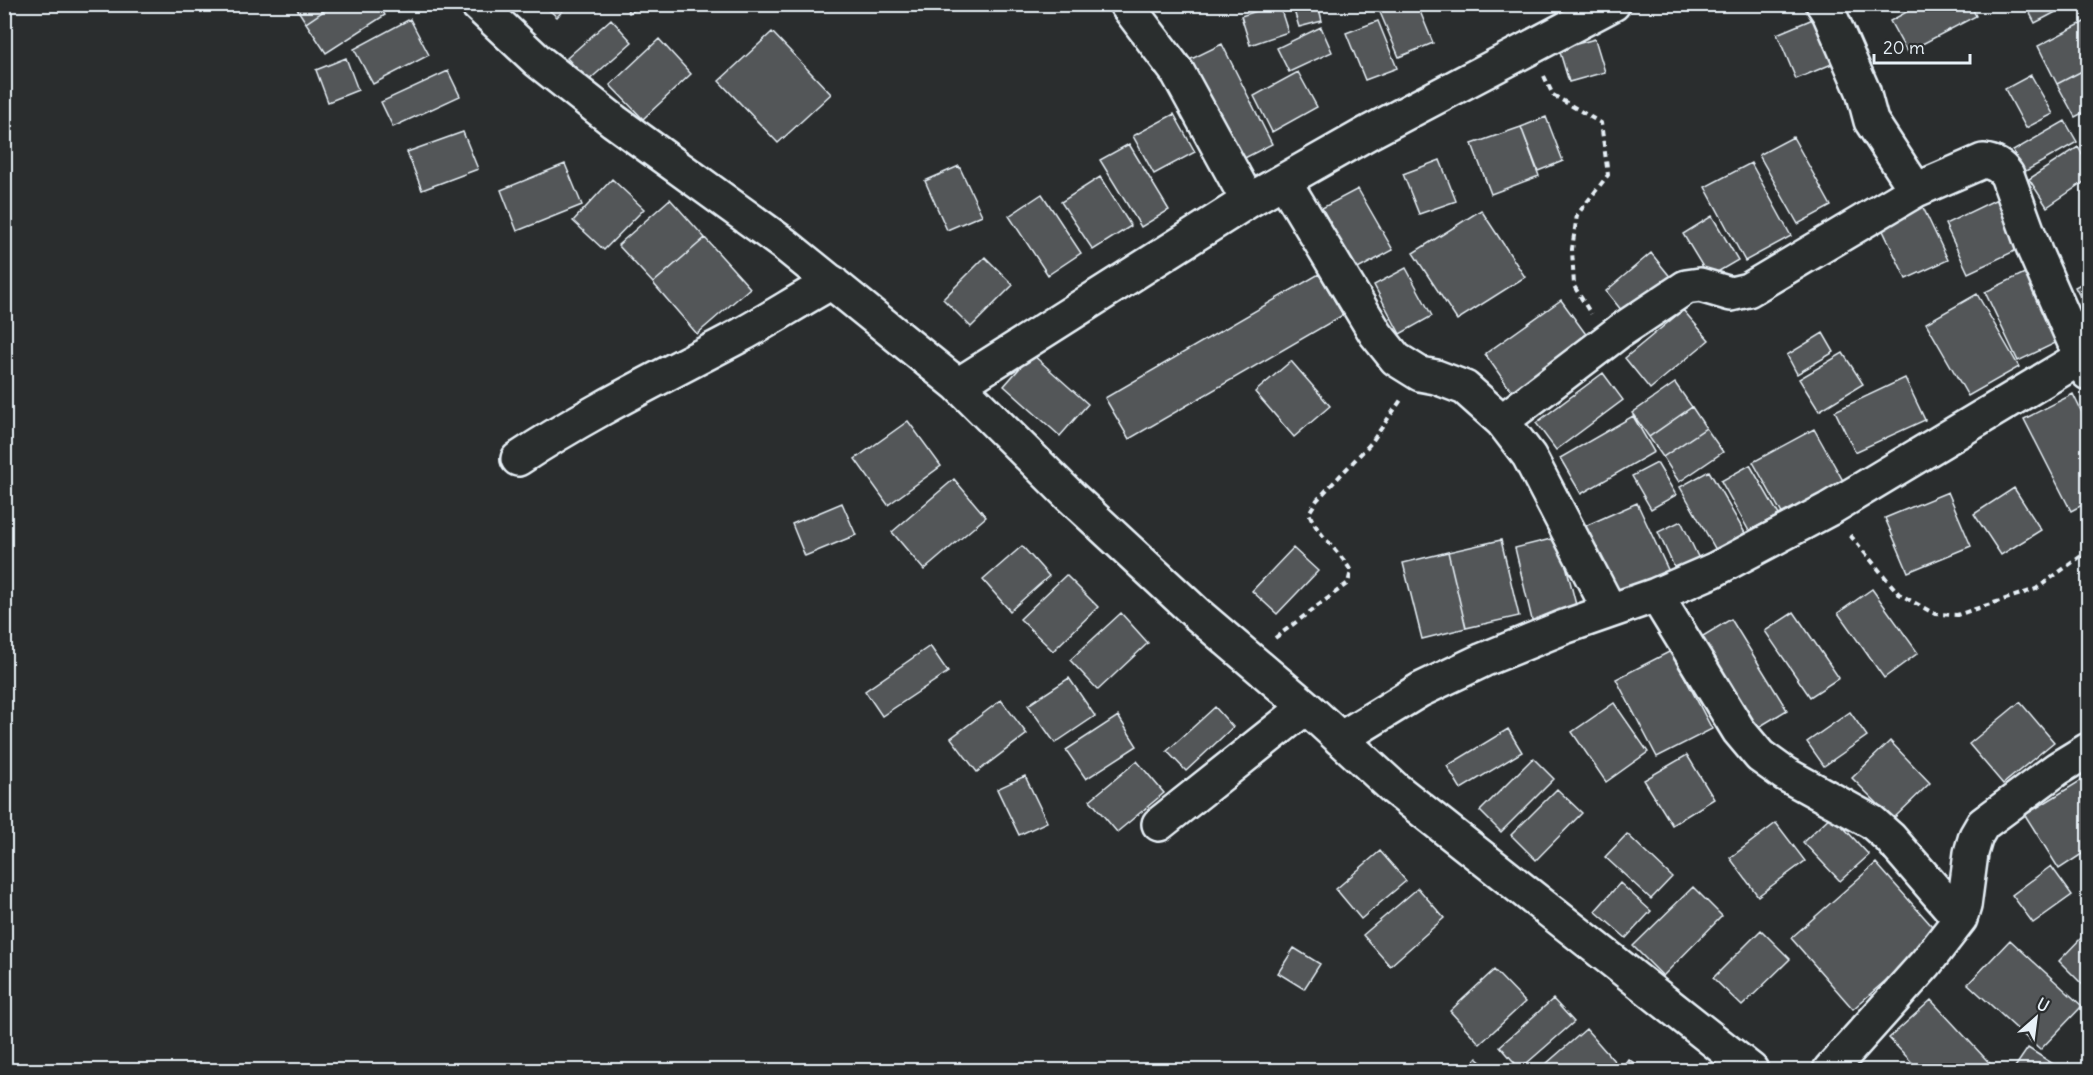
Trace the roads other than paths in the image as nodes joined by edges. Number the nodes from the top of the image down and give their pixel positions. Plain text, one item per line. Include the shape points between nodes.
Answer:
1 (477, 4) edge
2 (1126, 4) edge
3 (1613, 4) edge
4 (1823, 4) edge
5 (1284, 181) junction
6 (1916, 190) junction
7 (1248, 201) junction
8 (831, 282) junction
9 (2086, 362) edge
10 (958, 385) junction
11 (1502, 421) junction
12 (518, 459) dead end
13 (1656, 595) junction
14 (1610, 611) junction
15 (1306, 707) junction
16 (1340, 739) junction
17 (2088, 750) edge
18 (1159, 824) dead end
19 (1960, 919) junction
20 (1751, 1071) edge
21 (1830, 1071) edge

1 - 8 street via 614,121
2 - 7 street via 1178,73
3 - 5 street
4 - 6 street via 1863,91 1871,121
5 - 7 street
5 - 11 street via 1376,334 1396,359 1419,374 1465,388
6 - 9 street via 1983,161 2004,170 2035,252
6 - 11 street via 1748,290 1731,294 1700,285 1686,287 1620,331
7 - 10 street
8 - 10 street
8 - 12 street
9 - 13 street via 2072,363 1828,508 1714,570
10 - 15 street via 1069,495
11 - 14 street via 1529,456
13 - 14 street
13 - 19 street via 1739,731 1760,756 1872,822
14 - 16 street via 1420,690
15 - 16 street
15 - 18 street
16 - 20 street via 1394,788
17 - 19 street via 1983,824 1971,853
19 - 21 street

